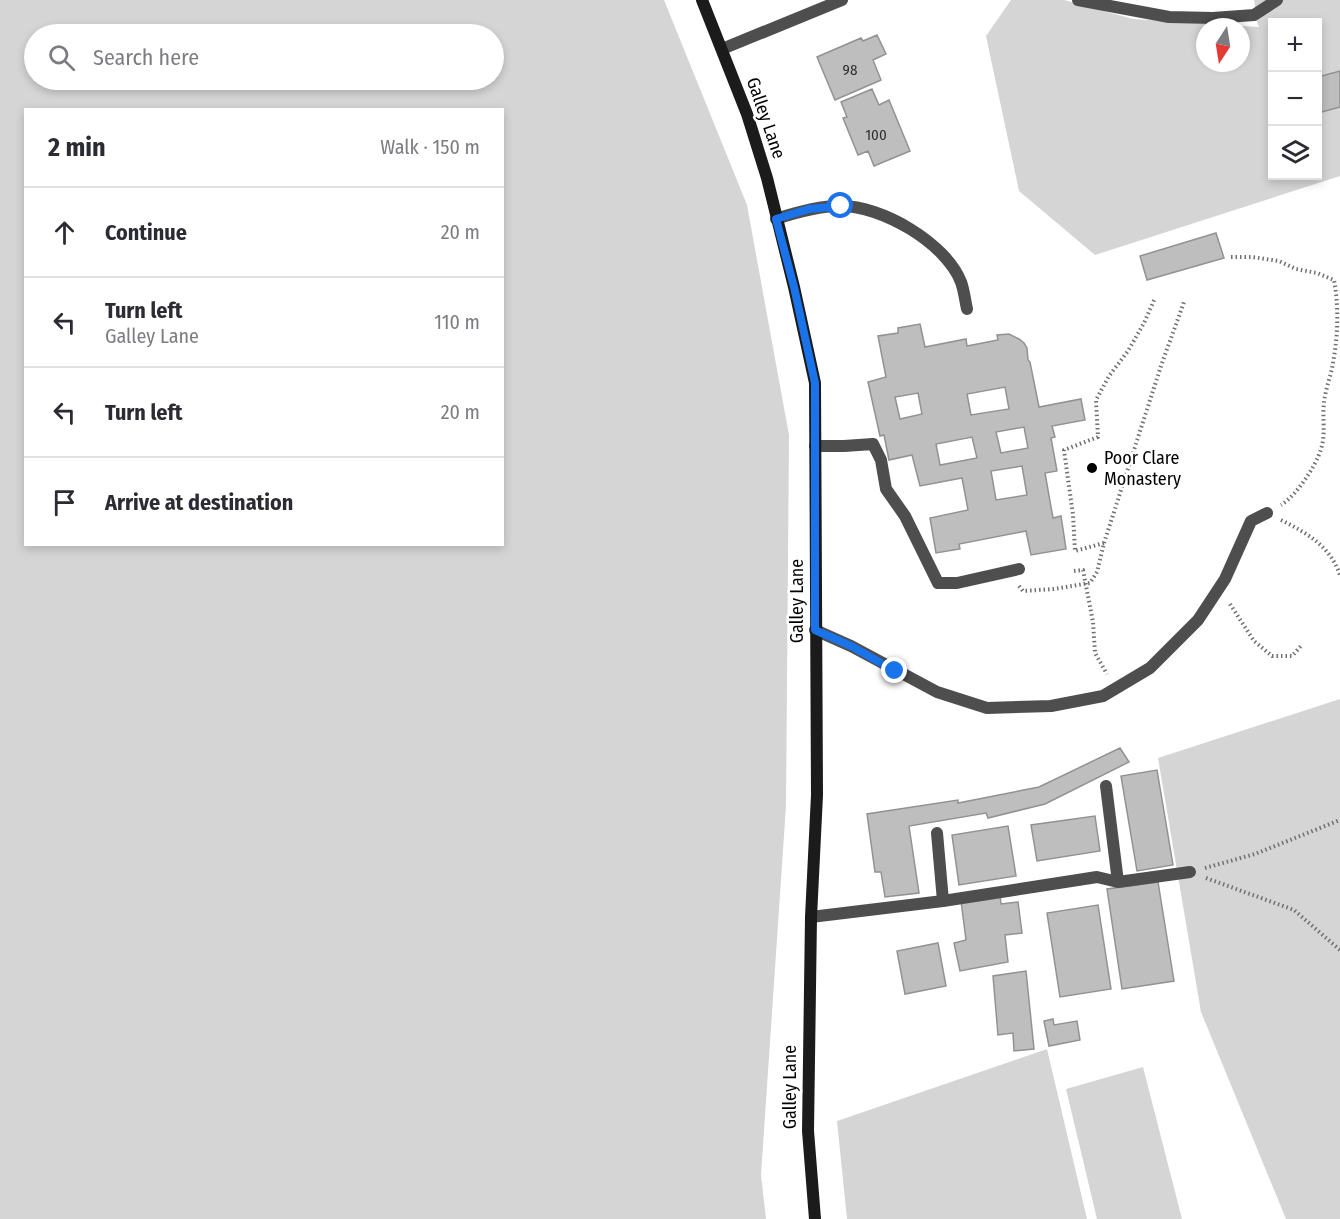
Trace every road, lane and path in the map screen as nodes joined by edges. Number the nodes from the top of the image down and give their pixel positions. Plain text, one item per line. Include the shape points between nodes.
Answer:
1 (702, 0) edge
2 (842, 0) edge
3 (1078, 0) edge
4 (1277, 0) edge
5 (722, 49) junction
6 (776, 219) junction
7 (1231, 256) dead end
8 (1155, 298) dead end
9 (1184, 302) dead end
10 (967, 309) dead end
11 (815, 446) junction
12 (1267, 513) junction
13 (1104, 543) junction
14 (1019, 569) joint
15 (1074, 571) dead end
16 (1340, 575) edge
17 (1086, 583) junction
18 (1217, 590) junction
19 (815, 630) junction
20 (1301, 646) dead end
21 (1118, 686) junction
22 (1106, 786) dead end
23 (1340, 820) edge
24 (937, 833) dead end
25 (1190, 872) junction
26 (1118, 882) junction
27 (943, 901) junction
28 (811, 917) junction
29 (1340, 950) edge
30 (815, 1219) edge

1 - 5 street, Galley Lane
2 - 5 lane
3 - 4 lane via 1169,17 1213,18 1254,15
5 - 6 street, Galley Lane via 747,114
6 - 10 lane via 809,209 841,206 891,218 945,255 961,281
6 - 11 street, Galley Lane via 815,383
7 - 12 path via 1279,261 1317,273 1334,280 1336,291 1338,326 1324,403 1321,449 1288,501
8 - 13 path via 1128,351 1096,400 1098,437 1064,450 1075,551
9 - 13 path
11 - 14 lane via 873,444 881,460 886,489 905,516 938,583 957,583
11 - 19 street, Galley Lane
12 - 16 path via 1310,536 1328,551
12 - 18 lane via 1251,521
13 - 17 path via 1097,572
14 - 17 path via 1017,584 1023,591
15 - 17 path via 1083,570
17 - 21 path via 1095,653
18 - 20 path via 1254,641 1272,656 1292,656
18 - 21 lane via 1198,620 1150,668
19 - 21 lane via 937,692 987,708 1051,706 1103,696
19 - 28 street, Galley Lane via 817,795
22 - 26 lane
23 - 25 path via 1255,854
24 - 27 lane
25 - 26 lane
25 - 29 path via 1294,910
26 - 27 lane via 1097,877
27 - 28 lane
28 - 30 street, Galley Lane via 808,1131

